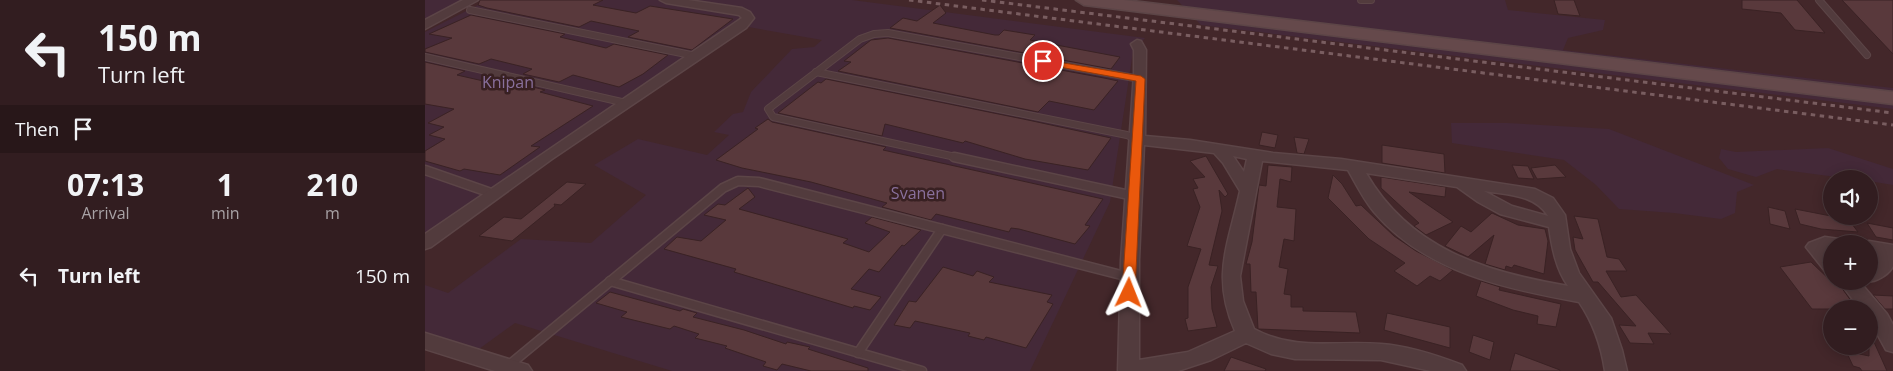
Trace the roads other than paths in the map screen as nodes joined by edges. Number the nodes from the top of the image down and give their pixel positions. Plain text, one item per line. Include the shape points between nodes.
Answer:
1 (666, 0) edge
2 (1084, 0) edge
3 (1361, 0) edge
4 (1371, 0) edge
5 (1819, 0) edge
6 (471, 5) edge
7 (425, 24) edge
8 (1137, 44) dead end
9 (696, 56) junction
10 (1867, 56) dead end
11 (425, 57) edge
12 (815, 72) junction
13 (1141, 79) junction
14 (1893, 98) edge
15 (626, 103) junction
16 (1137, 140) junction
17 (1218, 148) junction
18 (1256, 155) junction
19 (1354, 166) junction
20 (425, 170) edge
21 (1461, 182) junction
22 (1247, 190) junction
23 (494, 194) junction
24 (1134, 196) junction
25 (1558, 223) junction
26 (942, 229) junction
27 (425, 243) edge
28 (1823, 244) edge
29 (1878, 249) edge
30 (1891, 251) edge
31 (1823, 256) edge
32 (1878, 270) edge
33 (1129, 277) junction
34 (610, 281) junction
35 (1856, 290) edge
36 (1585, 296) junction
37 (1246, 334) junction
38 (425, 341) edge
39 (1893, 344) edge
40 (858, 353) junction
41 (513, 369) edge
42 (1129, 370) edge
43 (922, 371) edge
44 (1455, 371) edge
45 (1616, 371) edge

1 - 9 street via 742,12 748,16 742,25
2 - 14 main road
3 - 4 lane
5 - 10 lane
6 - 7 street
6 - 9 lane
8 - 13 street
9 - 15 street
11 - 15 lane
12 - 13 lane via 860,39 888,33
12 - 16 lane via 1127,135
12 - 24 lane via 768,109 773,117
13 - 16 street
15 - 23 street
16 - 17 street
16 - 24 street
17 - 18 street
17 - 22 street
18 - 19 street
18 - 22 street
19 - 21 street
19 - 36 street via 1381,208 1422,243 1456,262 1492,276 1529,287
20 - 23 lane
21 - 25 street via 1495,207
21 - 25 street via 1529,193 1547,202
22 - 37 street via 1229,278 1231,297
23 - 27 street
24 - 33 street
25 - 36 street via 1561,249 1570,275
26 - 33 lane
26 - 34 lane via 759,182 738,181 723,188
26 - 40 lane
28 - 31 street via 1815,247
29 - 30 street
30 - 32 street via 1885,265
33 - 42 street
34 - 40 lane
34 - 41 lane
35 - 39 street via 1880,319
36 - 45 street via 1601,318
37 - 42 street via 1182,363
37 - 44 street via 1269,347 1291,352 1382,352
38 - 41 street
40 - 43 lane

